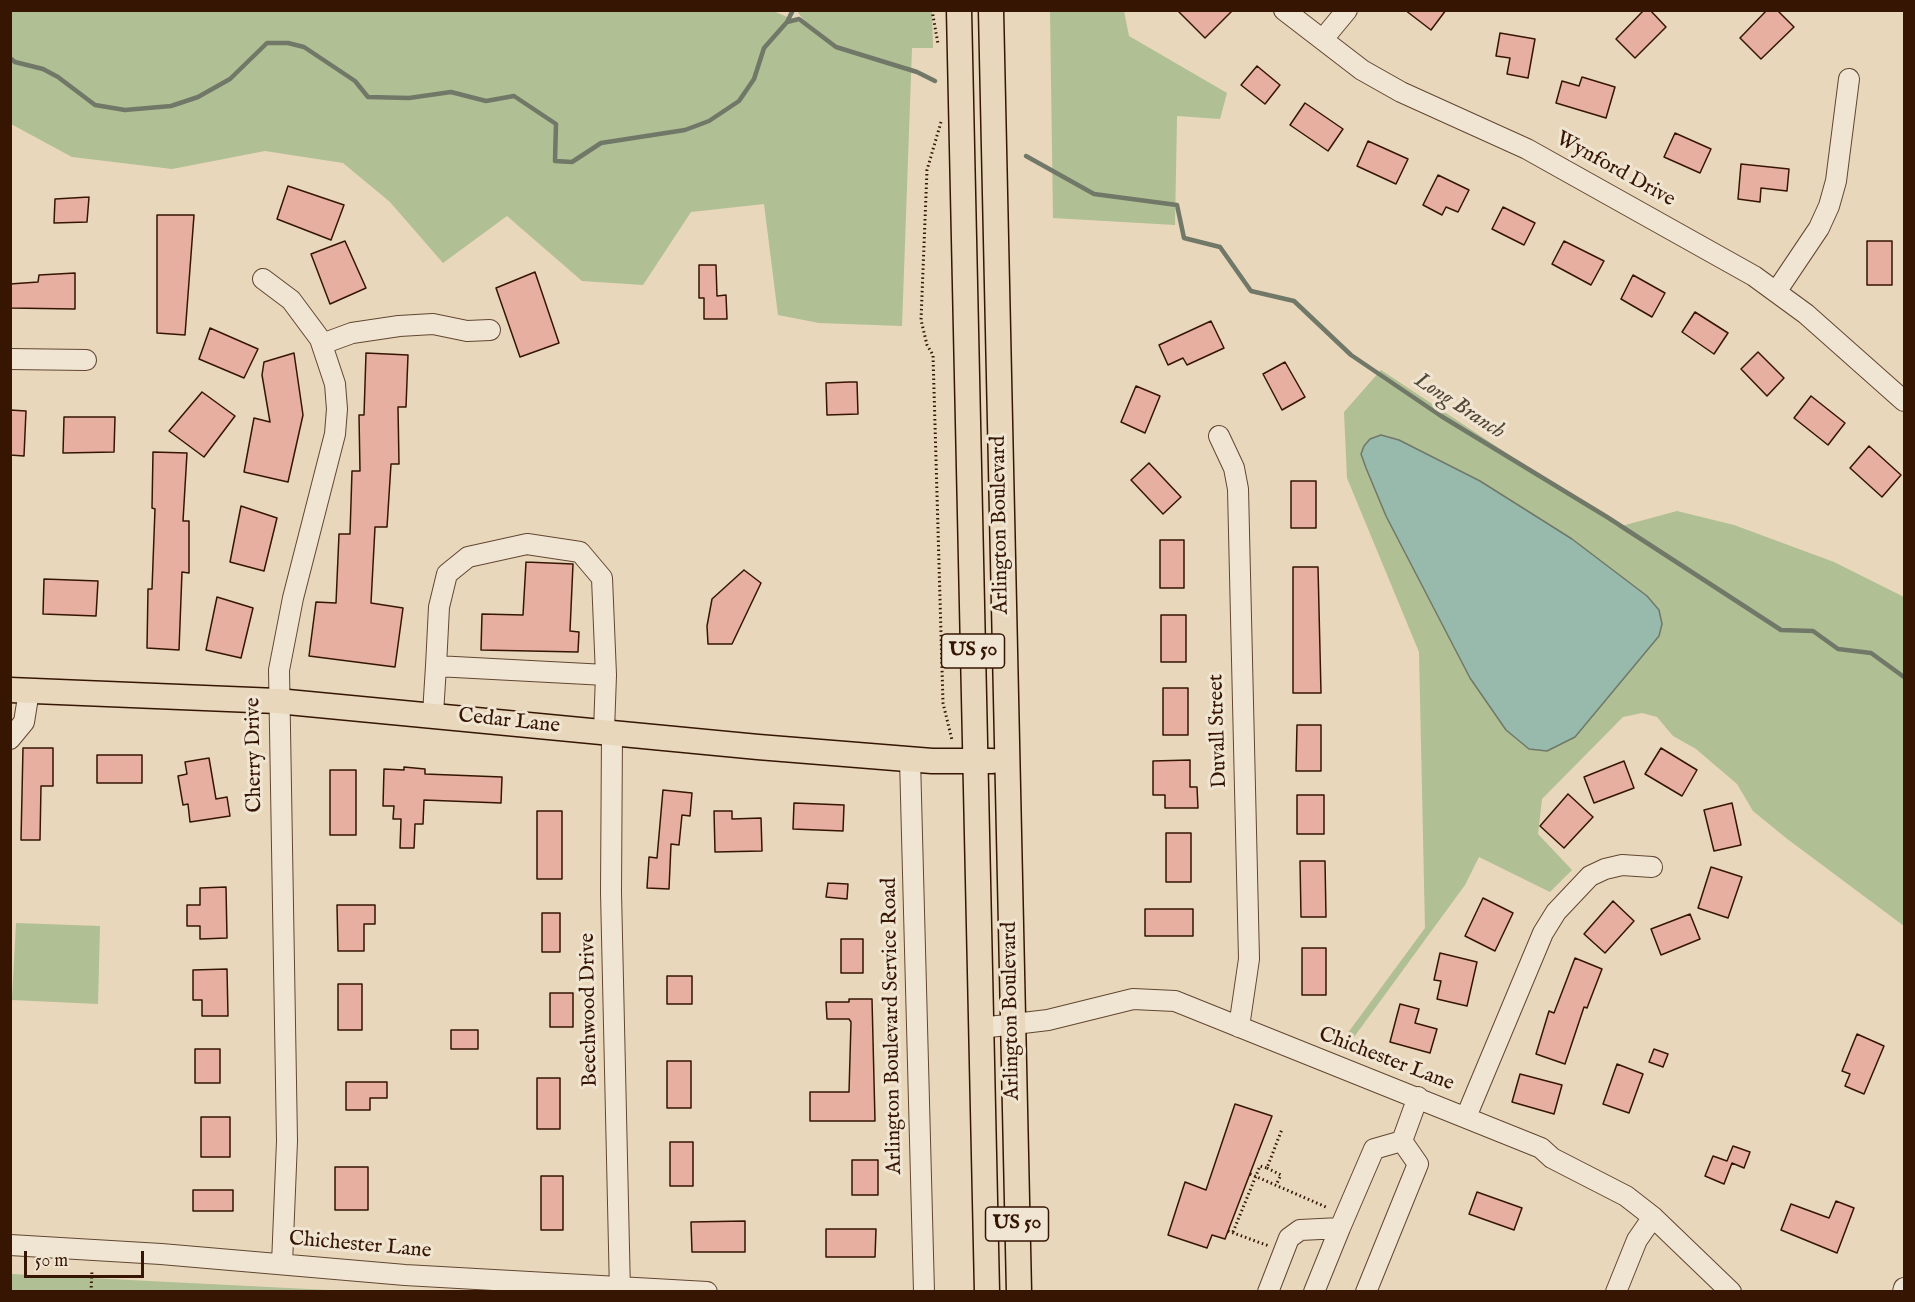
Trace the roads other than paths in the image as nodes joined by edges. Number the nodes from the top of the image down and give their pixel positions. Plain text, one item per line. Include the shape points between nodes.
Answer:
1 (959, 10) edge
2 (991, 10) edge
3 (1284, 10) edge
4 (1347, 10) edge
5 (1323, 39) junction
6 (1849, 79) dead end
7 (263, 279) dead end
8 (1776, 292) junction
9 (490, 330) dead end
10 (322, 344) junction
11 (10, 359) edge
12 (86, 360) dead end
13 (1905, 401) edge
14 (1219, 436) dead end
15 (436, 666) junction
16 (606, 675) junction
17 (20, 691) edge
18 (278, 701) junction
19 (433, 714) junction
20 (608, 732) junction
21 (10, 739) edge
22 (910, 759) junction
23 (976, 761) junction
24 (1007, 761) junction
25 (1652, 867) dead end
26 (1013, 1026) junction
27 (1239, 1027) junction
28 (981, 1028) junction
29 (1418, 1097) junction
30 (1466, 1117) junction
31 (1402, 1141) junction
32 (1653, 1217) junction
33 (1340, 1228) junction
34 (10, 1245) edge
35 (282, 1264) junction
36 (620, 1289) edge
37 (707, 1292) edge
38 (924, 1292) edge
39 (987, 1292) edge
40 (1019, 1292) edge
41 (1268, 1292) edge
42 (1314, 1292) edge
43 (1366, 1292) edge
44 (1616, 1292) edge
45 (1731, 1292) edge

1 - 23 main road, Arlington Boulevard / US 50
2 - 24 main road, Arlington Boulevard / US 50
3 - 5 street, Wynford Drive
4 - 5 street
5 - 8 street, Wynford Drive via 1362,70 1401,92 1527,149
6 - 8 street via 1829,206 1819,228
7 - 10 street, Cherry Drive via 291,300
8 - 13 street, Wynford Drive
9 - 10 street via 467,331 433,324 399,326 352,333
10 - 18 street, Cherry Drive via 335,384 335,434 283,642
11 - 12 street
14 - 27 street, Duvall Street via 1234,468 1238,489 1248,959
15 - 16 street
15 - 16 street, Beechwood Drive via 440,607 447,574 468,557 527,544 580,552 603,578
15 - 19 street, Beechwood Drive
16 - 20 street, Beechwood Drive
17 - 18 main road, Cedar Lane
17 - 21 street via 24,722
18 - 19 main road, Cedar Lane
18 - 35 street, Cherry Drive via 287,1141
19 - 20 main road, Cedar Lane
20 - 22 main road, Cedar Lane
20 - 36 street, Beechwood Drive
22 - 23 main road, Cedar Lane
22 - 38 street, Arlington Boulevard Service Road
23 - 24 main road, Cedar Lane
23 - 28 main road, Arlington Boulevard / US 50
24 - 26 main road, Arlington Boulevard / US 50
25 - 30 street via 1622,865 1590,876 1556,912 1543,933
26 - 27 street, Chichester Lane via 1133,999 1154,998 1175,1001
26 - 28 street, Chichester Lane
26 - 40 main road, Arlington Boulevard / US 50
27 - 29 street, Chichester Lane via 1324,1064
28 - 39 main road, Arlington Boulevard / US 50
29 - 30 street, Chichester Lane
29 - 31 street
30 - 32 street, Chichester Lane via 1541,1148 1552,1158 1626,1196
31 - 33 street via 1374,1149
31 - 43 street via 1418,1164
32 - 44 street via 1637,1240
32 - 45 street, Chichester Lane
33 - 41 street via 1300,1230 1289,1238
33 - 42 street
34 - 35 street, Chichester Lane
35 - 36 street, Chichester Lane
36 - 37 street, Chichester Lane

